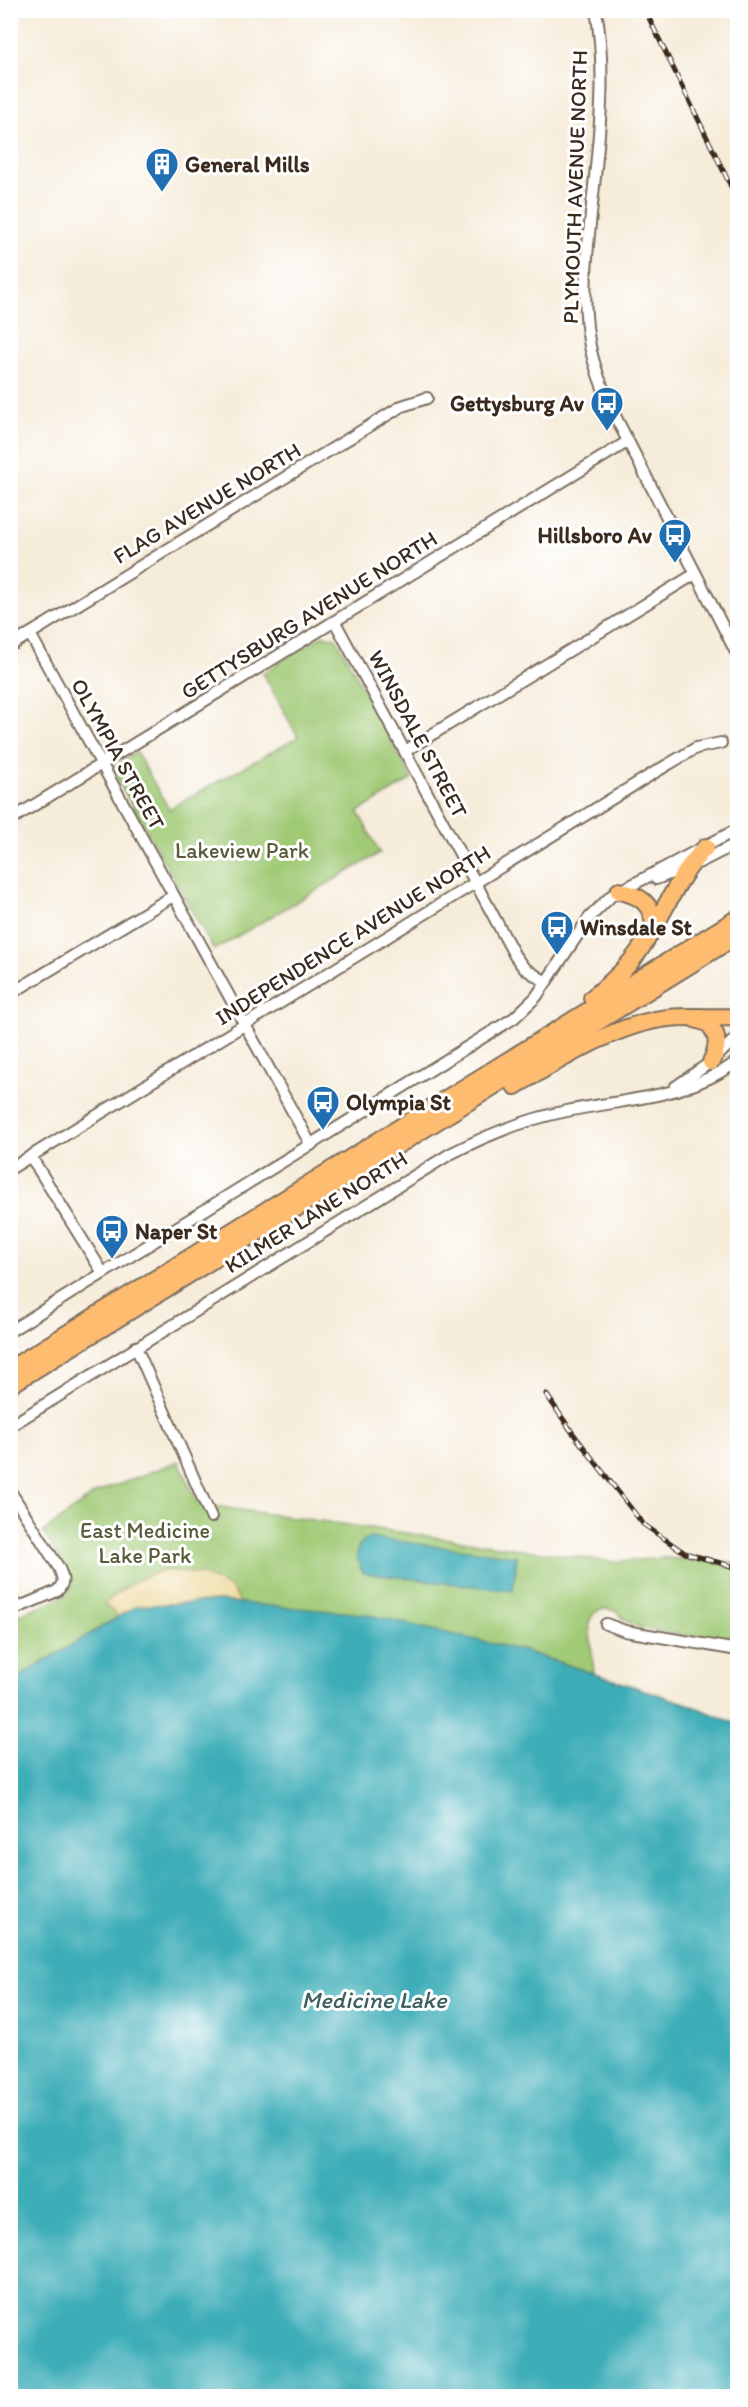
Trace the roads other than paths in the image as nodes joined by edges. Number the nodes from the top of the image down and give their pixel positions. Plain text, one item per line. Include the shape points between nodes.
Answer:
1 (596, 10) edge
2 (427, 398) dead end
3 (627, 442) junction
4 (695, 574) junction
5 (335, 622) junction
6 (30, 634) junction
7 (10, 646) edge
8 (738, 656) edge
9 (721, 743) dead end
10 (405, 751) junction
11 (101, 765) junction
12 (10, 820) edge
13 (738, 829) edge
14 (738, 843) edge
15 (706, 847) junction
16 (688, 867) junction
17 (476, 882) junction
18 (619, 891) junction
19 (173, 896) junction
20 (738, 918) edge
21 (654, 927) junction
22 (738, 935) edge
23 (546, 982) junction
24 (10, 994) edge
25 (688, 1017) junction
26 (738, 1017) edge
27 (245, 1025) junction
28 (738, 1036) edge
29 (738, 1061) edge
30 (711, 1062) junction
31 (470, 1084) junction
32 (668, 1092) junction
33 (311, 1144) junction
34 (394, 1148) junction
35 (31, 1157) junction
36 (10, 1169) edge
37 (103, 1274) junction
38 (10, 1331) edge
39 (136, 1347) junction
40 (10, 1369) edge
41 (10, 1385) edge
42 (10, 1426) edge
43 (10, 1491) edge
44 (211, 1517) dead end
45 (10, 1611) edge
46 (606, 1624) dead end
47 (738, 1650) edge

1 - 3 street, PLYMOUTH AVENUE NORTH via 602,92 585,307 599,378
2 - 6 street, FLAG AVENUE NORTH via 402,406
3 - 4 street, PLYMOUTH AVENUE NORTH
3 - 5 street, GETTYSBURG AVENUE NORTH
4 - 8 street, PLYMOUTH AVENUE NORTH
4 - 10 street
5 - 10 street, WINSDALE STREET
5 - 11 street, GETTYSBURG AVENUE NORTH
6 - 7 street, FLAG AVENUE NORTH
6 - 11 street, OLYMPIA STREET
9 - 17 street, INDEPENDENCE AVENUE NORTH via 696,748
10 - 17 street, WINSDALE STREET
11 - 12 street, GETTYSBURG AVENUE NORTH
11 - 19 street, OLYMPIA STREET
13 - 15 street
14 - 16 street
15 - 16 highway
15 - 18 street
16 - 18 street
16 - 21 highway
17 - 23 street, WINSDALE STREET via 515,956 524,968
17 - 27 street, INDEPENDENCE AVENUE NORTH
18 - 21 highway via 633,894 646,904
18 - 23 street via 588,918
19 - 24 street
19 - 27 street, OLYMPIA STREET
20 - 31 highway
21 - 31 highway via 638,953 611,982
22 - 34 highway
23 - 33 street via 514,1018
25 - 26 highway
25 - 30 highway via 713,1028 718,1044
25 - 34 highway via 650,1022 619,1032
27 - 33 street, OLYMPIA STREET
27 - 35 street, INDEPENDENCE AVENUE NORTH
28 - 30 street, KILMER LANE NORTH
29 - 32 street, KILMER LANE NORTH via 699,1083
30 - 32 street, KILMER LANE NORTH
31 - 40 highway
32 - 39 street, KILMER LANE NORTH via 564,1111 465,1146
33 - 37 street
34 - 41 highway
35 - 36 street, INDEPENDENCE AVENUE NORTH
35 - 37 street
37 - 38 street
39 - 42 street, KILMER LANE NORTH
39 - 44 street
43 - 45 street via 63,1579 57,1591
46 - 47 street via 625,1631

